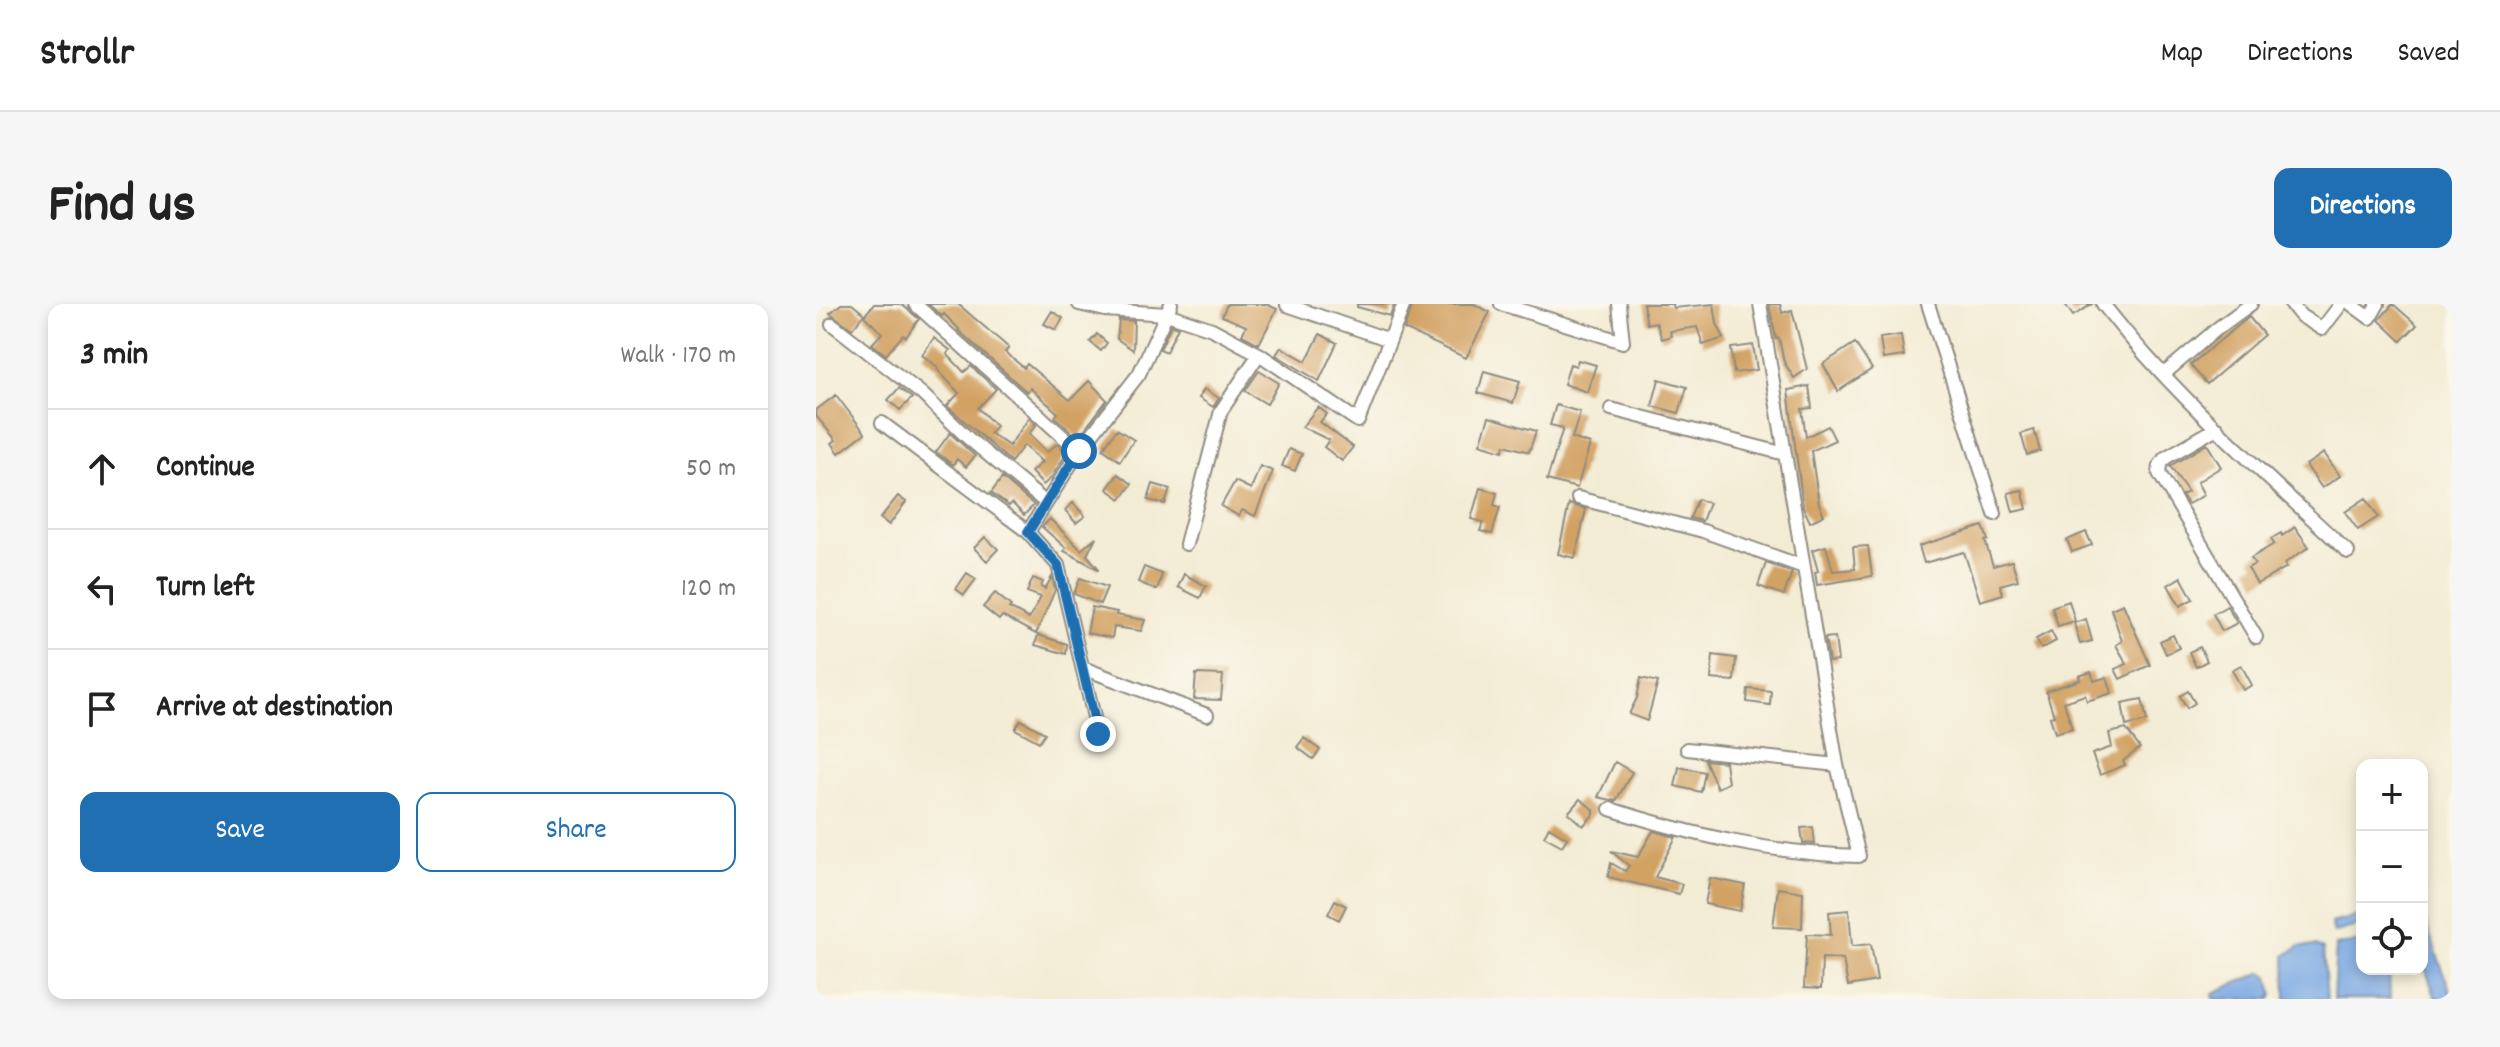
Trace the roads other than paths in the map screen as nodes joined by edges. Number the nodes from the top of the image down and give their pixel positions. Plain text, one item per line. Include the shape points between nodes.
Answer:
1 (915, 304) edge
2 (1079, 304) edge
3 (1404, 304) edge
4 (1501, 304) edge
5 (1619, 304) edge
6 (1760, 304) edge
7 (1928, 304) edge
8 (2103, 304) edge
9 (2251, 304) edge
10 (2291, 304) edge
11 (2341, 304) edge
12 (2351, 304) edge
13 (2378, 304) edge
14 (1287, 305) edge
15 (1169, 309) edge
16 (832, 324) dead end
17 (1390, 340) junction
18 (1259, 354) junction
19 (2164, 374) junction
20 (1611, 409) dead end
21 (882, 423) dead end
22 (2217, 428) junction
23 (1079, 451) junction
24 (1785, 454) junction
25 (1578, 498) dead end
26 (1046, 503) junction
27 (1995, 514) dead end
28 (1028, 532) junction
29 (1186, 544) dead end
30 (2348, 552) dead end
31 (1804, 567) junction
32 (2256, 637) dead end
33 (1083, 668) junction
34 (1207, 715) dead end
35 (1098, 734) dead end
36 (1687, 749) dead end
37 (1837, 765) junction
38 (1610, 809) dead end

1 - 23 street
2 - 15 street via 1105,310
3 - 17 street
4 - 5 street via 1623,342
6 - 24 street
7 - 27 street
8 - 19 street
9 - 19 street
10 - 11 street via 2322,329
12 - 13 street via 2370,318
14 - 17 street
15 - 18 street
15 - 23 street via 1139,374
16 - 26 street via 922,394
17 - 18 street via 1358,421
18 - 29 street via 1221,411
19 - 22 street
20 - 24 street
21 - 28 street
22 - 30 street
22 - 32 street via 2165,458 2159,473
23 - 26 street
24 - 31 street
25 - 31 street via 1703,531
26 - 28 street
28 - 33 street via 1058,565
31 - 37 street
33 - 34 street
33 - 35 street
36 - 37 street
37 - 38 street via 1859,856 1813,855 1690,834

